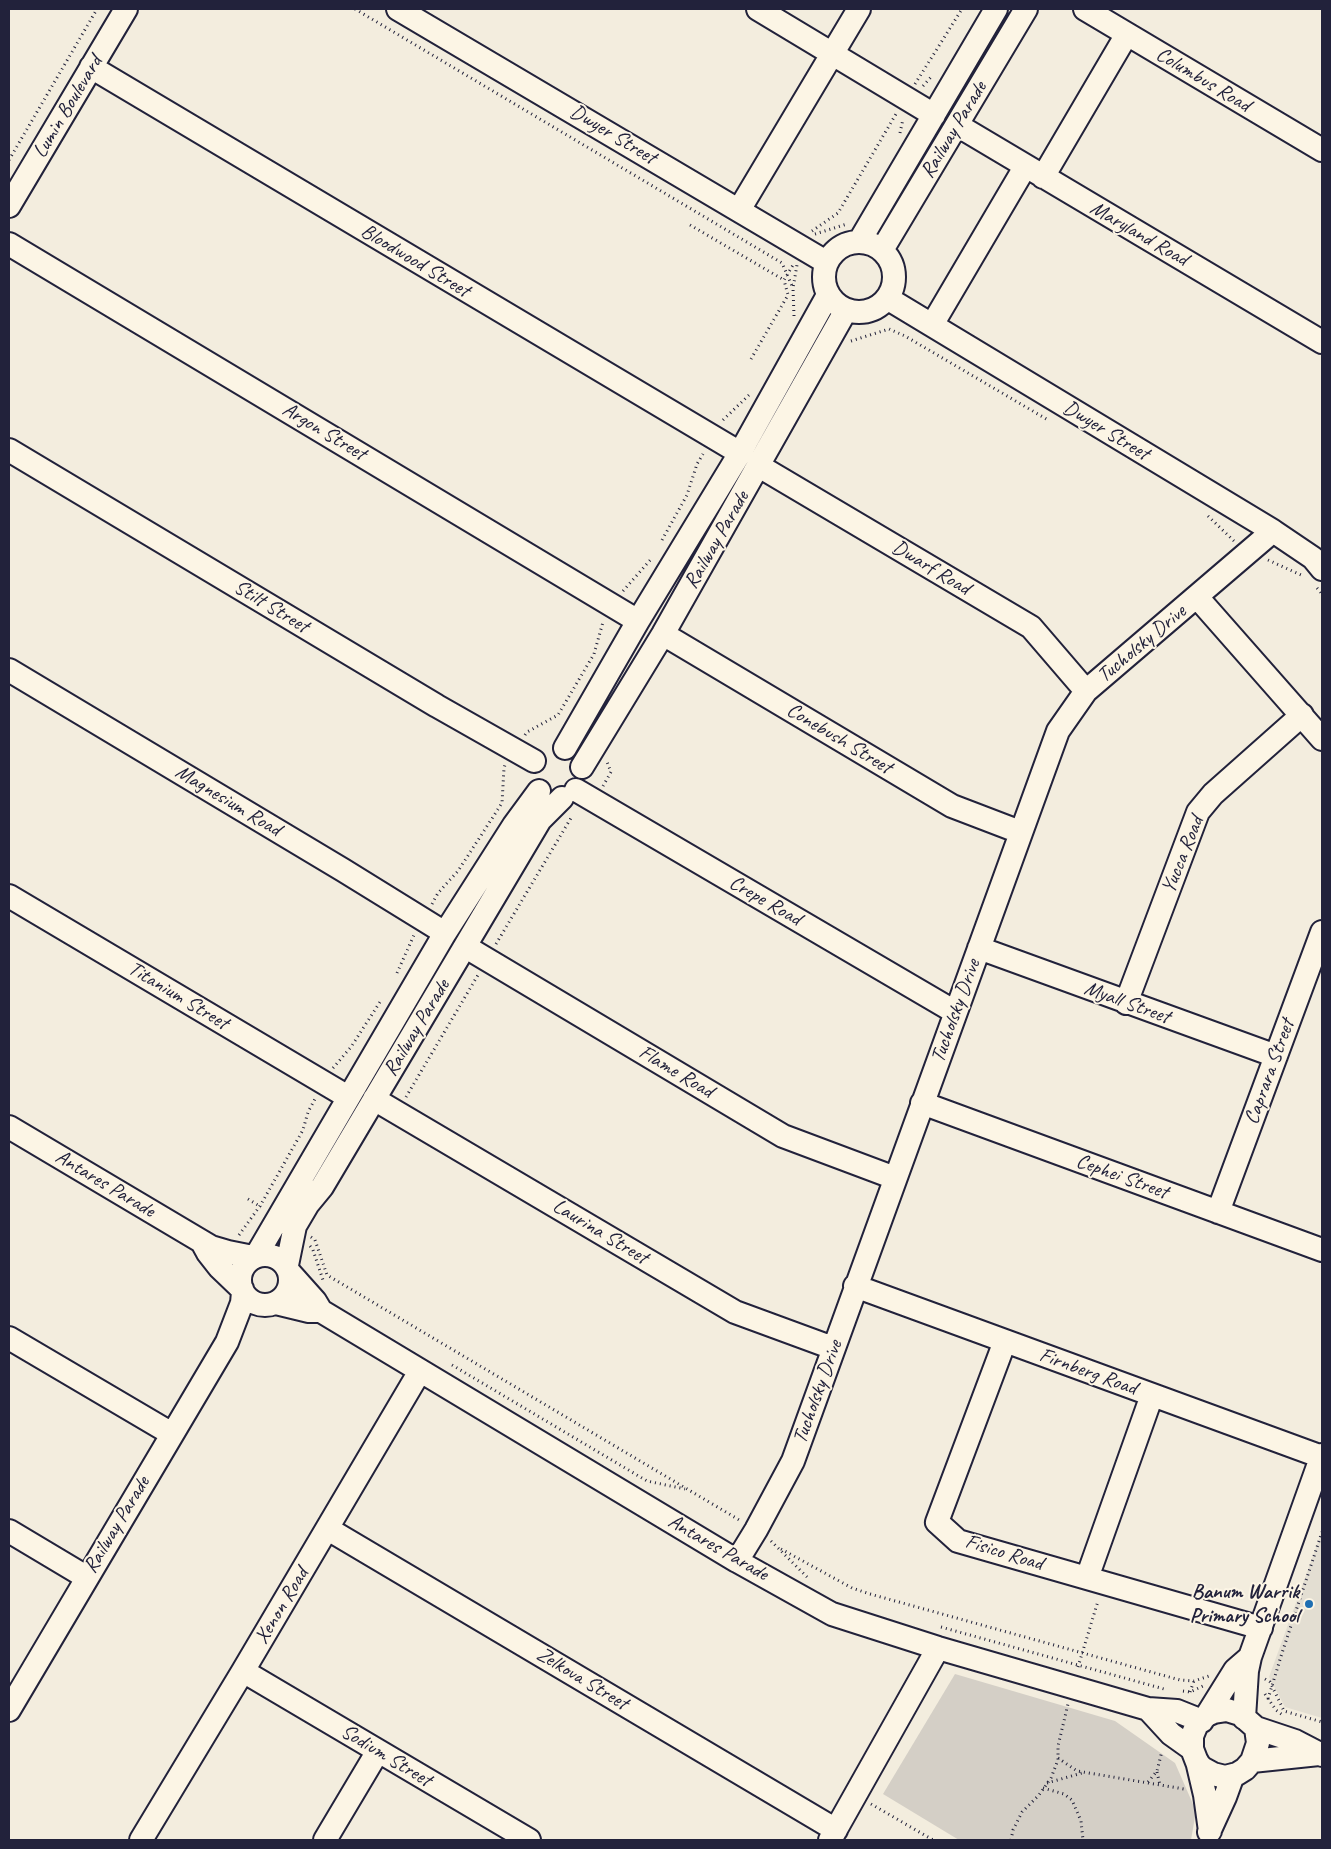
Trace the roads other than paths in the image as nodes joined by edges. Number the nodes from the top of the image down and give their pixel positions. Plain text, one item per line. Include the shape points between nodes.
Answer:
1 (126, 9) edge
2 (398, 9) edge
3 (758, 9) edge
4 (859, 9) edge
5 (996, 9) edge
6 (1026, 9) edge
7 (1085, 9) edge
8 (1119, 22) edge
9 (832, 54) junction
10 (91, 67) junction
11 (934, 115) junction
12 (957, 125) junction
13 (1322, 150) edge
14 (1034, 172) junction
15 (9, 206) edge
16 (739, 210) junction
17 (859, 242) junction
18 (9, 244) edge
19 (882, 250) junction
20 (826, 262) junction
21 (828, 295) junction
22 (887, 298) junction
23 (846, 310) junction
24 (932, 325) junction
25 (1322, 342) edge
26 (9, 450) edge
27 (740, 453) junction
28 (759, 466) junction
29 (1273, 532) junction
30 (1313, 577) edge
31 (1197, 598) junction
32 (638, 621) junction
33 (662, 634) junction
34 (9, 670) edge
35 (1086, 691) junction
36 (1302, 715) junction
37 (1322, 739) edge
38 (565, 748) junction
39 (534, 761) junction
40 (582, 767) junction
41 (539, 791) junction
42 (569, 794) junction
43 (1020, 832) junction
44 (9, 896) edge
45 (1322, 932) edge
46 (445, 933) junction
47 (466, 947) junction
48 (979, 948) junction
49 (1126, 1002) junction
50 (955, 1012) junction
51 (1276, 1056) junction
52 (348, 1097) junction
53 (374, 1099) junction
54 (922, 1103) junction
55 (9, 1127) edge
56 (895, 1178) junction
57 (1218, 1212) junction
58 (285, 1228) junction
59 (202, 1242) junction
60 (1322, 1250) edge
61 (255, 1257) junction
62 (288, 1269) junction
63 (855, 1286) junction
64 (242, 1290) junction
65 (273, 1304) junction
66 (321, 1312) junction
67 (9, 1338) edge
68 (227, 1342) junction
69 (1005, 1342) junction
70 (833, 1348) junction
71 (420, 1370) junction
72 (1152, 1395) junction
73 (172, 1434) junction
74 (1322, 1456) edge
75 (328, 1529) junction
76 (9, 1531) edge
77 (737, 1561) junction
78 (86, 1577) junction
79 (1095, 1580) junction
80 (1261, 1628) junction
81 (938, 1648) junction
82 (243, 1671) junction
83 (1242, 1671) junction
84 (1148, 1709) junction
85 (9, 1710) edge
86 (1204, 1718) junction
87 (1250, 1723) junction
88 (378, 1751) junction
89 (1321, 1754) edge
90 (1194, 1755) junction
91 (1252, 1761) junction
92 (1232, 1775) junction
93 (833, 1835) edge
94 (1208, 1835) edge
95 (518, 1837) edge
96 (141, 1840) edge
97 (325, 1840) edge

1 - 10 street, Lumin Boulevard
2 - 16 street, Dwyer Street
3 - 9 street
4 - 9 street
5 - 11 street, Railway Parade
6 - 12 street, Railway Parade
7 - 8 street, Columbus Road
8 - 13 street, Columbus Road
8 - 14 street
9 - 11 street
9 - 16 street
10 - 15 street, Lumin Boulevard
10 - 27 street, Bloodwood Street
11 - 17 street, Railway Parade
12 - 14 street, Maryland Road
12 - 19 street, Railway Parade
14 - 24 street
14 - 25 street, Maryland Road
16 - 20 street, Dwyer Street
17 - 19 street
17 - 20 street via 843,245
18 - 32 street, Argon Street
19 - 22 street via 892,264 894,276
20 - 21 street via 823,273
21 - 23 street
21 - 27 street, Railway Parade via 804,319
22 - 23 street via 869,311
22 - 24 street, Dwyer Street
23 - 28 street, Railway Parade
24 - 29 street, Dwyer Street
26 - 39 street, Stilt Street
27 - 32 street, Railway Parade
28 - 33 street, Railway Parade
28 - 35 street, Dwarf Road via 1031,627
29 - 30 street, Dwyer Street via 1313,558
29 - 31 street, Tucholsky Drive
31 - 35 street, Tucholsky Drive
31 - 36 street
32 - 38 street, Railway Parade
33 - 40 street, Railway Parade
33 - 43 street, Conebush Street via 952,806
34 - 46 street, Magnesium Road
35 - 43 street, Tucholsky Drive via 1058,730
36 - 37 street
36 - 49 street, Yucca Road via 1213,794 1198,812
38 - 39 street via 547,749
38 - 40 street via 572,752
39 - 41 street via 532,777
40 - 42 street via 580,783
41 - 42 street via 554,798
41 - 46 street, Railway Parade
42 - 47 street, Railway Parade via 540,820
42 - 50 street, Crepe Road
43 - 48 street, Tucholsky Drive
44 - 52 street, Titanium Street
45 - 51 street, Caprara Street
46 - 52 street, Railway Parade
47 - 53 street, Railway Parade
47 - 56 street, Flame Road via 783,1136
48 - 49 street, Myall Street
48 - 50 street, Tucholsky Drive
49 - 51 street, Myall Street
50 - 54 street, Tucholsky Drive
51 - 57 street, Caprara Street
52 - 58 street, Railway Parade
53 - 58 street, Railway Parade via 322,1187 295,1226
53 - 70 street, Laurina Street via 735,1312
54 - 56 street, Tucholsky Drive
54 - 57 street, Cephei Street
55 - 59 street, Antares Parade
56 - 63 street, Tucholsky Drive
57 - 60 street, Cephei Street
58 - 61 street, Railway Parade
58 - 62 street, Railway Parade
59 - 61 street, Antares Parade via 228,1252
59 - 64 street, Antares Parade via 219,1267
61 - 62 street via 273,1255 281,1259
61 - 64 street via 243,1267 240,1275
62 - 65 street via 291,1282 288,1290
62 - 66 street, Antares Parade
63 - 69 street, Firnberg Road
63 - 70 street, Tucholsky Drive
64 - 65 street via 254,1303
64 - 68 street, Railway Parade via 242,1303
65 - 66 street, Antares Parade
65 - 68 street, Railway Parade
66 - 71 street, Antares Parade
67 - 73 street
68 - 73 street, Railway Parade
69 - 72 street, Firnberg Road
69 - 79 street, Fisico Road via 937,1522 958,1541
70 - 77 street, Tucholsky Drive via 793,1461
71 - 75 street, Xenon Road
71 - 77 street, Antares Parade
72 - 74 street, Firnberg Road
72 - 79 street
73 - 78 street, Railway Parade
74 - 80 street
75 - 82 street, Xenon Road
75 - 93 street, Zelkova Street
76 - 78 street
77 - 81 street, Antares Parade via 832,1614
78 - 85 street, Railway Parade
79 - 80 street, Fisico Road
80 - 83 street
81 - 84 street, Antares Parade
81 - 93 street
82 - 88 street, Sodium Street
82 - 96 street, Xenon Road
83 - 86 street
83 - 87 street
84 - 86 street, Antares Parade via 1177,1711
84 - 90 street
86 - 87 street via 1227,1710 1240,1714
86 - 90 street via 1192,1736
87 - 89 street
87 - 91 street via 1258,1743
88 - 95 street, Sodium Street
88 - 97 street
89 - 91 street
90 - 92 street via 1202,1768 1213,1774
90 - 94 street via 1205,1795
91 - 92 street via 1246,1769
92 - 94 street

